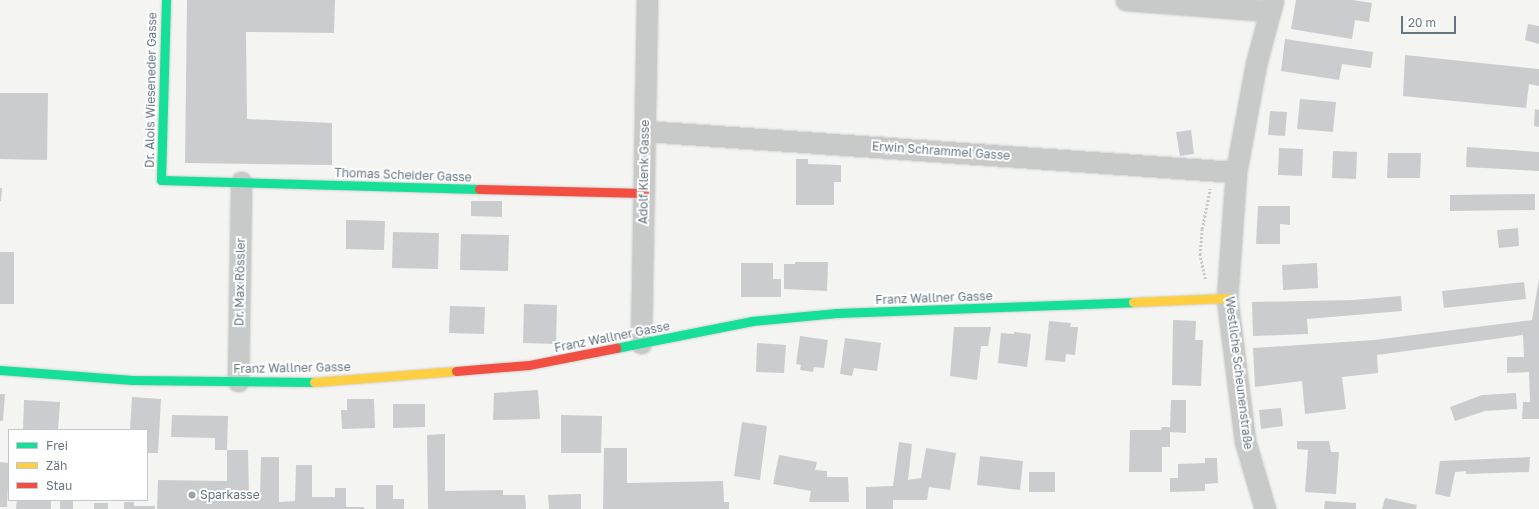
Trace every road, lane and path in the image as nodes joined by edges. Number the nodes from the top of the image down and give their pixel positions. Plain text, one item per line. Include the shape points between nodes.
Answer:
1 (166, 0) edge
2 (647, 0) edge
3 (1126, 0) edge
4 (1272, 5) edge
5 (645, 131) junction
6 (1236, 172) junction
7 (161, 180) joint
8 (242, 182) junction
9 (644, 193) junction
10 (1227, 298) junction
11 (641, 343) junction
12 (0, 370) edge
13 (238, 381) junction
14 (1265, 509) edge

1 - 7 street, Dr. Alois Wieseneder Gasse
2 - 5 street, Adolf Klenk Gasse
3 - 4 street
4 - 6 street, Westliche Scheunenstraße via 1256,64
5 - 6 street, Erwin Schrammel Gasse
5 - 9 street, Adolf Klenk Gasse
6 - 10 street, Westliche Scheunenstraße
7 - 8 street, Thomas Scheider Gasse
8 - 9 street, Thomas Scheider Gasse
8 - 13 street, Dr. Max Rössler
9 - 11 street, Adolf Klenk Gasse
10 - 11 street, Franz Wallner Gasse via 837,313 752,321
10 - 14 street, Westliche Scheunenstraße via 1245,442
11 - 13 street, Franz Wallner Gasse via 529,366 319,382
12 - 13 street, Franz Wallner Gasse via 134,380

